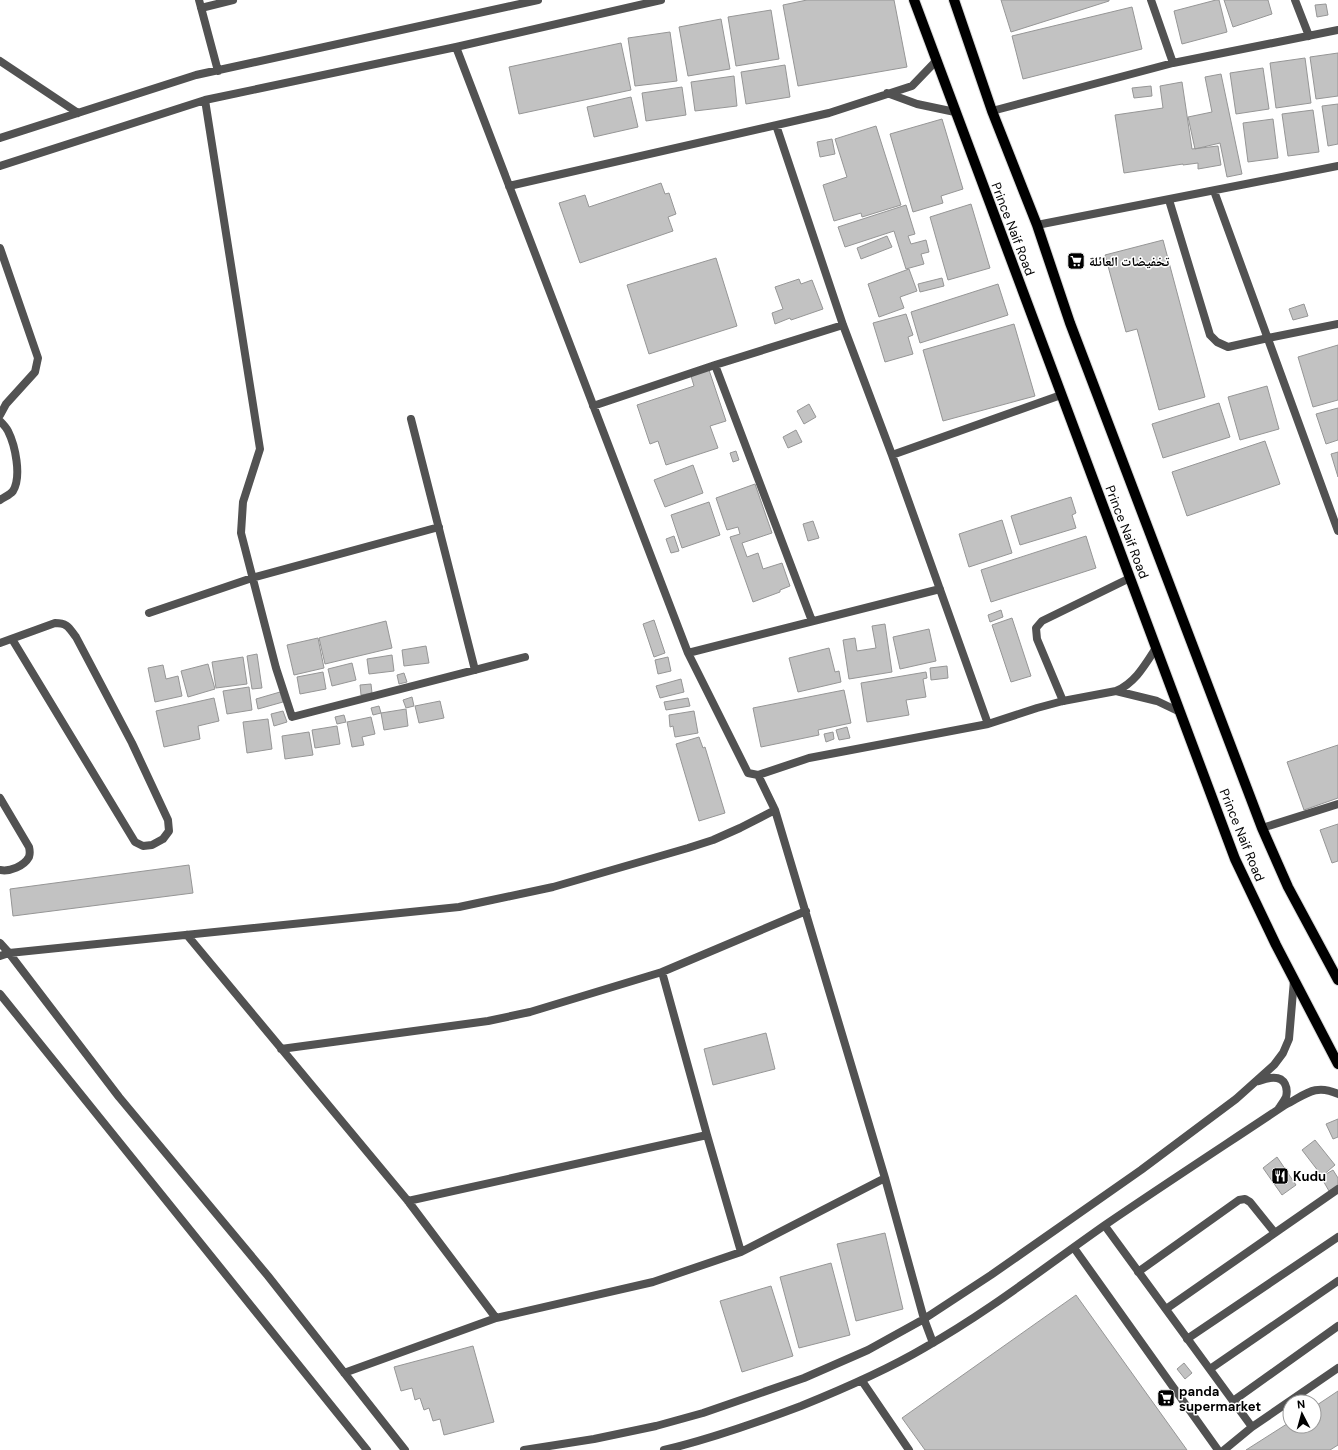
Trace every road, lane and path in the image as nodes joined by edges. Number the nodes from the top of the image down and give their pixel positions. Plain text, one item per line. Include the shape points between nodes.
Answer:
1 (199, 0) edge
2 (233, 0) edge
3 (538, 0) edge
4 (661, 0) edge
5 (914, 0) edge
6 (954, 0) edge
7 (1151, 0) edge
8 (1295, 0) edge
9 (497, 4) edge
10 (201, 8) junction
11 (1338, 30) edge
12 (1309, 36) junction
13 (456, 47) junction
14 (937, 60) junction
15 (0, 61) edge
16 (1173, 63) junction
17 (218, 71) junction
18 (887, 94) junction
19 (205, 100) junction
20 (992, 111) junction
21 (956, 112) junction
22 (78, 113) junction
23 (776, 125) junction
24 (0, 138) edge
25 (0, 166) edge
26 (1338, 166) edge
27 (508, 186) junction
28 (1214, 191) junction
29 (1169, 200) junction
30 (1037, 225) junction
31 (0, 248) edge
32 (843, 324) junction
33 (1338, 324) edge
34 (1268, 338) junction
35 (715, 365) junction
36 (1061, 395) junction
37 (593, 406) junction
38 (0, 415) edge
39 (411, 419) dead end
40 (0, 421) edge
41 (892, 455) junction
42 (0, 500) edge
43 (439, 527) junction
44 (1338, 531) edge
45 (252, 578) junction
46 (1130, 578) junction
47 (940, 590) junction
48 (149, 613) dead end
49 (812, 621) junction
50 (12, 639) junction
51 (0, 644) edge
52 (1156, 648) junction
53 (688, 653) junction
54 (525, 657) dead end
55 (475, 670) junction
56 (1116, 691) junction
57 (1063, 701) junction
58 (1180, 712) junction
59 (988, 724) junction
60 (758, 775) junction
61 (0, 798) edge
62 (1338, 804) edge
63 (775, 810) junction
64 (1262, 828) junction
65 (0, 870) edge
66 (806, 910) junction
67 (186, 935) junction
68 (0, 943) edge
69 (9, 953) junction
70 (0, 956) edge
71 (662, 972) junction
72 (1294, 979) junction
73 (1338, 980) edge
74 (0, 994) edge
75 (281, 1049) junction
76 (1338, 1064) edge
77 (1256, 1082) junction
78 (1338, 1094) edge
79 (1277, 1110) junction
80 (707, 1135) junction
81 (885, 1178) junction
82 (1338, 1188) edge
83 (408, 1201) junction
84 (1105, 1226) junction
85 (1275, 1233) junction
86 (1338, 1237) edge
87 (1074, 1248) junction
88 (741, 1252) junction
89 (1138, 1272) junction
90 (1338, 1281) edge
91 (1166, 1309) junction
92 (496, 1318) junction
93 (924, 1319) junction
94 (1338, 1326) edge
95 (1187, 1339) junction
96 (933, 1343) junction
97 (1338, 1368) edge
98 (1210, 1369) junction
99 (344, 1373) junction
100 (862, 1381) junction
101 (1233, 1401) junction
102 (1252, 1427) junction
103 (367, 1450) edge
104 (405, 1450) edge
105 (524, 1450) edge
106 (664, 1450) edge
107 (909, 1450) edge
108 (1218, 1450) edge
109 (1224, 1450) edge

1 - 10 street
2 - 10 street
3 - 9 street
4 - 13 street
5 - 14 main road, Prince Naif Road
6 - 20 main road, Prince Naif Road
7 - 16 street
8 - 12 street
9 - 17 street
10 - 17 street
11 - 12 street
12 - 16 street
13 - 19 street
13 - 27 street
14 - 18 street via 912,86
14 - 21 main road, Prince Naif Road
15 - 22 street
16 - 20 street
17 - 22 street
18 - 21 street via 917,104
18 - 23 street via 829,113
19 - 25 street
19 - 45 street via 260,449 242,502 241,533
20 - 30 main road, Prince Naif Road
21 - 36 main road, Prince Naif Road
22 - 24 street
23 - 27 street
23 - 32 street
26 - 28 street
27 - 37 street
28 - 29 street
28 - 34 street
29 - 30 street
29 - 34 street via 1210,335 1217,342 1228,346
30 - 64 main road, Prince Naif Road via 1070,323
31 - 38 street via 38,358 35,372 6,404
32 - 35 street
32 - 41 street
33 - 34 street
34 - 44 street
35 - 37 street
35 - 49 street
36 - 41 street
36 - 46 main road, Prince Naif Road
37 - 53 street
39 - 43 street
40 - 42 street via 7,429 14,446 17,482 12,492
41 - 47 street
43 - 45 street
43 - 55 street
45 - 48 street
45 - 55 street via 292,717
46 - 52 main road, Prince Naif Road
46 - 57 street via 1042,621 1036,628
47 - 49 street
47 - 59 street
49 - 53 street
50 - 50 street via 135,842 143,846 152,845 163,839 169,831 168,820 132,742 68,626 55,623
50 - 51 street
52 - 56 street via 1141,672 1124,688
52 - 58 main road, Prince Naif Road
53 - 60 street via 748,773
54 - 55 street
56 - 57 street
56 - 58 street via 1157,701
57 - 59 street
58 - 72 main road, Prince Naif Road via 1235,859
59 - 60 street via 809,758
60 - 63 street
61 - 65 street via 29,847 30,856 17,868
62 - 64 street
63 - 66 street
63 - 67 street via 701,844 553,887 509,897 459,907
64 - 73 main road, Prince Naif Road via 1288,887
66 - 71 street
66 - 81 street
67 - 69 street
67 - 75 street
68 - 69 street
69 - 70 street
69 - 99 street via 119,1097 268,1276
71 - 75 street via 530,1012 488,1021
71 - 80 street
72 - 76 main road, Prince Naif Road
72 - 77 street via 1289,1040 1274,1065
74 - 103 street
75 - 83 street
77 - 79 street via 1270,1077 1279,1078 1284,1082 1287,1089 1286,1098
77 - 93 street via 1141,1170
78 - 79 street via 1321,1088
79 - 84 street
80 - 83 street
80 - 88 street
81 - 88 street
81 - 93 street
82 - 85 street
83 - 92 street
84 - 87 street
84 - 89 street
85 - 89 street via 1250,1202 1245,1199 1239,1200
85 - 91 street
86 - 95 street
87 - 96 street via 980,1314
87 - 108 street
88 - 92 street via 654,1282
89 - 91 street
90 - 98 street
91 - 95 street
92 - 99 street
93 - 96 street
93 - 105 street via 868,1350 804,1378 703,1413 594,1439
94 - 101 street
95 - 98 street
96 - 100 street
97 - 102 street
98 - 101 street
99 - 104 street
100 - 106 street via 755,1423 705,1440
100 - 107 street
101 - 102 street
102 - 109 street

